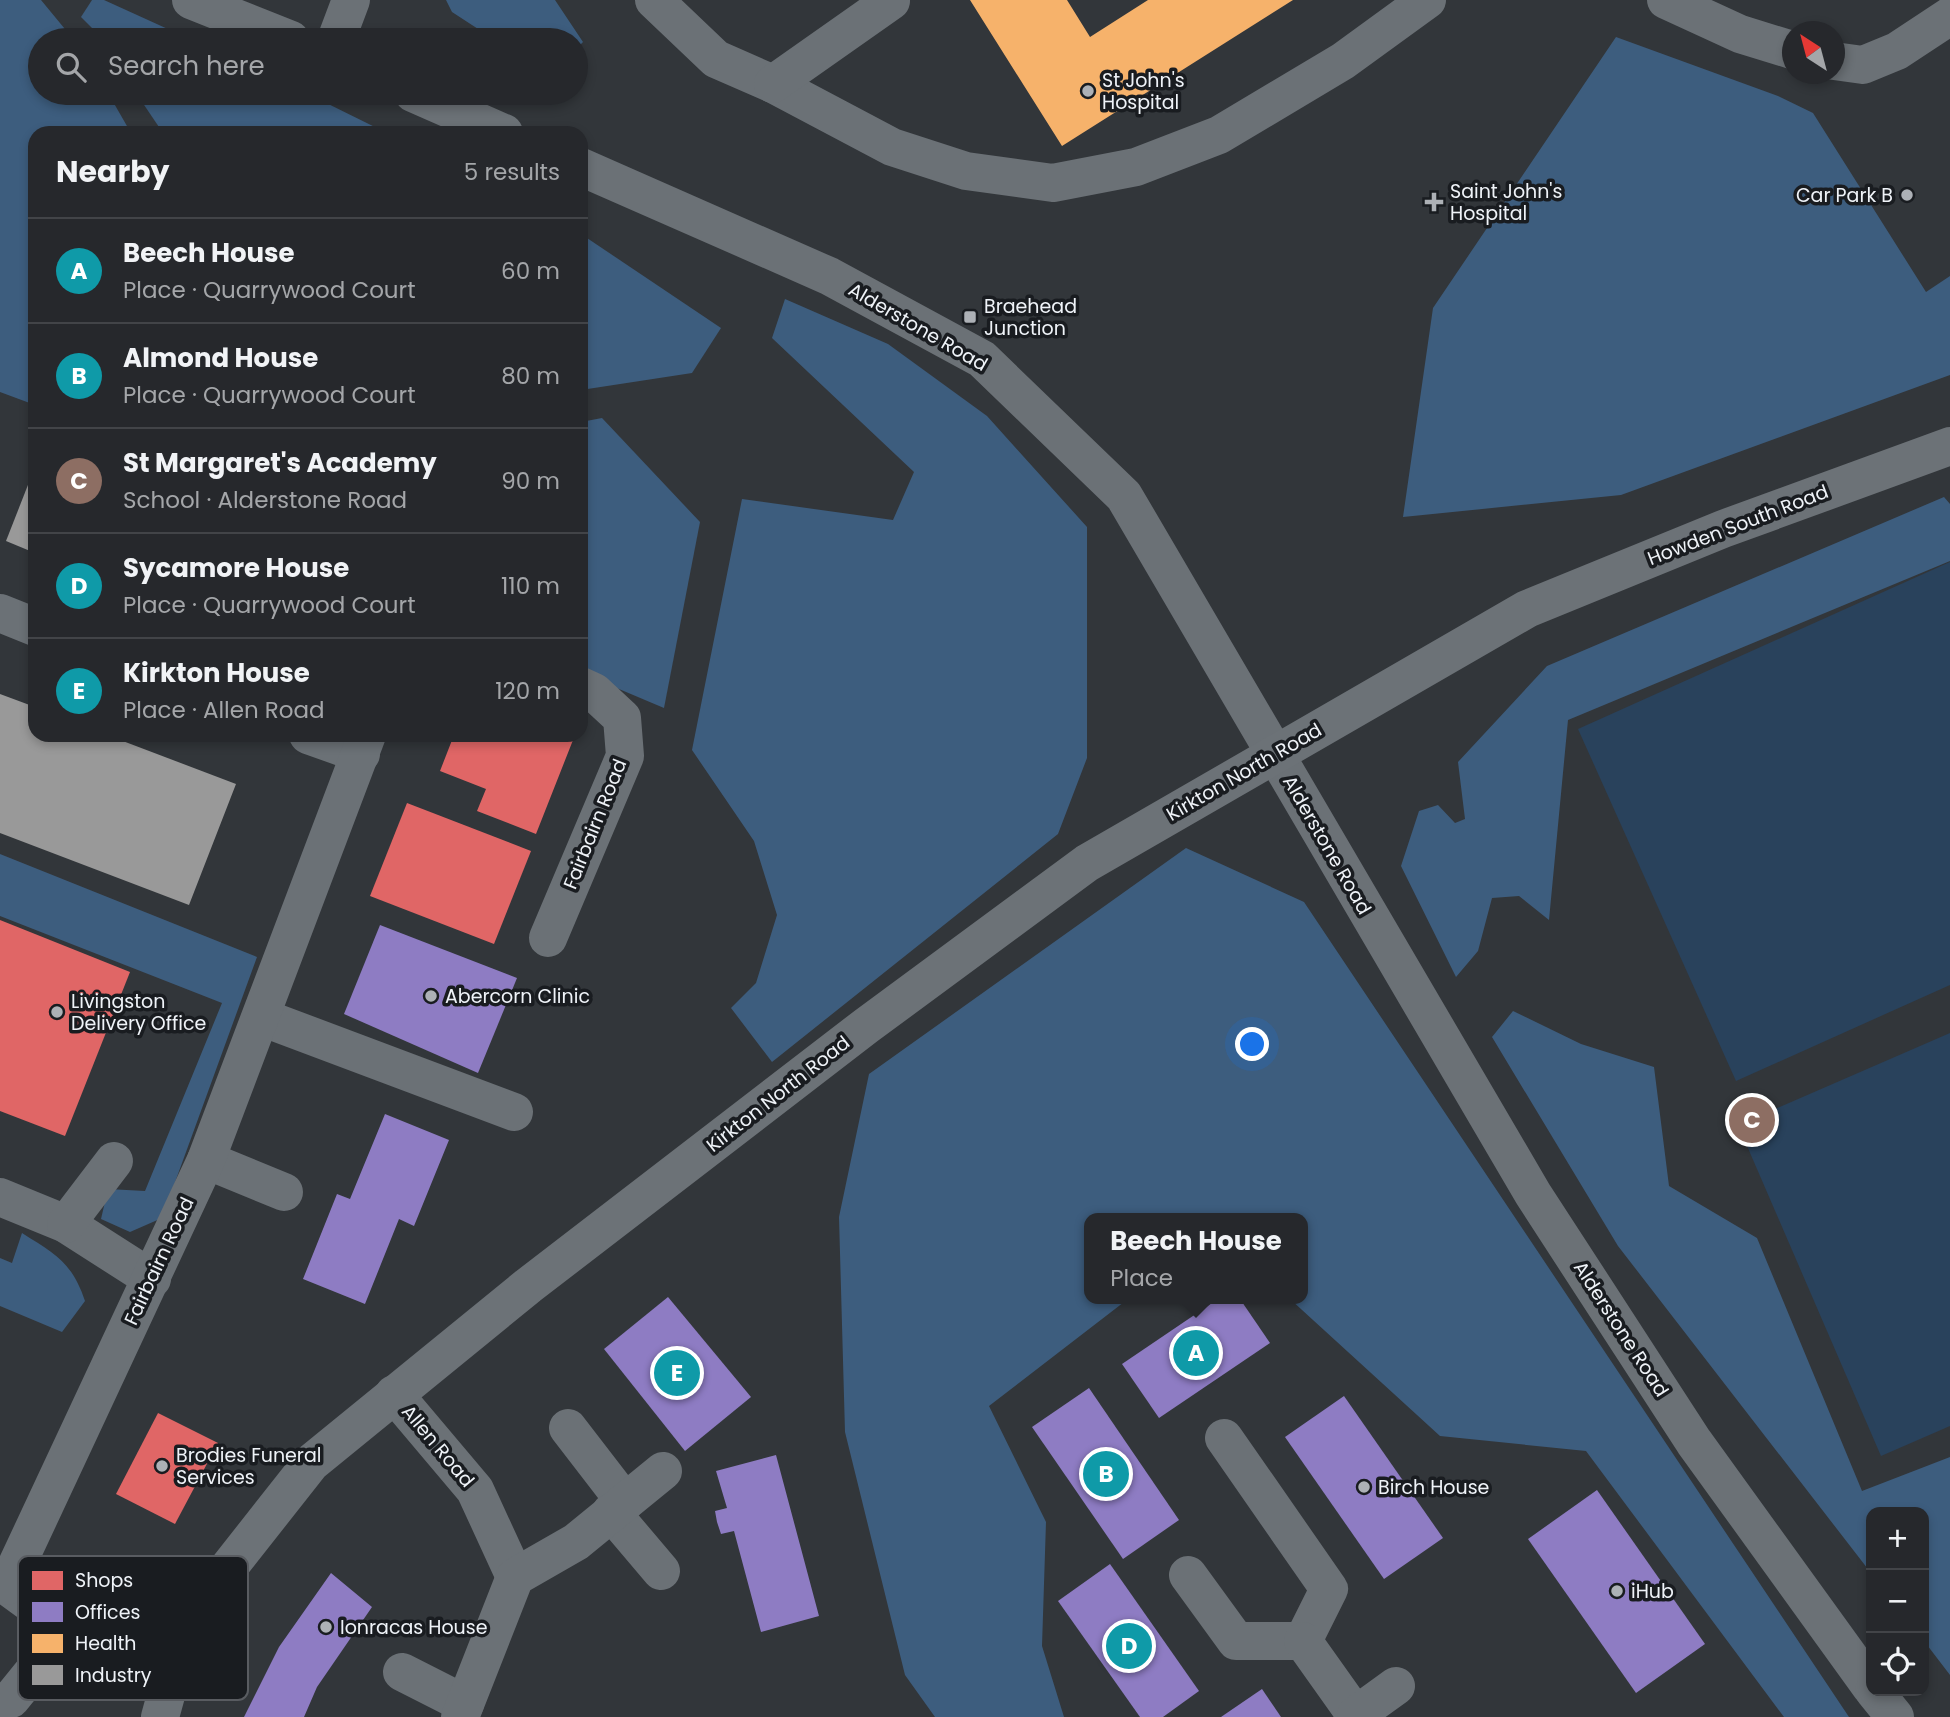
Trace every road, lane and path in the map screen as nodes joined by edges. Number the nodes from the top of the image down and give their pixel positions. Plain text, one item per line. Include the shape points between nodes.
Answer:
1 (191, 0) edge
2 (351, 0) edge
3 (654, 0) edge
4 (1427, 0) edge
5 (1666, 0) edge
6 (891, 1) edge
7 (1950, 16) edge
8 (261, 28) edge
9 (340, 28) edge
10 (1782, 47) edge
11 (1845, 62) edge
12 (773, 84) junction
13 (440, 105) edge
14 (488, 126) edge
15 (588, 170) edge
16 (1950, 446) edge
17 (1527, 609) joint
18 (0, 613) edge
19 (28, 624) edge
20 (588, 689) edge
21 (364, 744) edge
22 (1275, 754) junction
23 (548, 938) dead end
24 (261, 1017) junction
25 (514, 1112) dead end
26 (206, 1160) junction
27 (114, 1161) dead end
28 (284, 1192) dead end
29 (0, 1197) edge
30 (66, 1224) junction
31 (152, 1279) junction
32 (394, 1394) junction
33 (568, 1428) dead end
34 (1224, 1438) dead end
35 (663, 1471) dead end
36 (618, 1507) junction
37 (238, 1556) edge
38 (660, 1571) dead end
39 (1188, 1576) dead end
40 (515, 1577) junction
41 (3, 1584) edge
42 (18, 1595) edge
43 (1303, 1641) junction
44 (402, 1672) dead end
45 (1866, 1679) edge
46 (1396, 1686) dead end
47 (18, 1690) edge
48 (1878, 1696) edge
49 (165, 1700) edge
50 (0, 1702) edge
51 (462, 1710) edge
52 (1357, 1716) edge
53 (160, 1717) edge
54 (1895, 1717) edge

1 - 8 street
2 - 9 street
3 - 12 street via 716,60
4 - 12 street via 1343,61 1219,135 1136,167 1053,183 966,171 892,147
5 - 10 street via 1740,34
6 - 12 street
7 - 11 street via 1897,51 1863,65
13 - 14 street
15 - 22 street, Alderstone Road via 829,276 982,359 1124,496
16 - 17 main road, Howden South Road via 1723,529
17 - 22 main road, Kirkton North Road
18 - 19 street
20 - 23 street, Fairbairn Road via 622,718 625,756
21 - 24 street, Fairbairn Road
22 - 32 main road, Kirkton North Road via 1087,863 855,1035
22 - 45 street, Alderstone Road via 1533,1194 1694,1441
24 - 25 street
24 - 26 street, Fairbairn Road
26 - 28 street
26 - 31 street, Fairbairn Road
27 - 30 street
29 - 30 street
30 - 31 street
31 - 41 street, Fairbairn Road
32 - 37 main road, Kirkton North Road via 311,1463
32 - 40 street, Allen Road via 475,1490
33 - 36 street
34 - 43 street via 1329,1589
35 - 36 street
36 - 38 street
36 - 40 street via 576,1542
39 - 43 street via 1236,1641
40 - 51 street
41 - 42 street, Fairbairn Road
43 - 52 street
44 - 51 street
46 - 52 street
47 - 50 street
48 - 54 street, Alderstone Road
49 - 53 main road, Kirkton North Road

